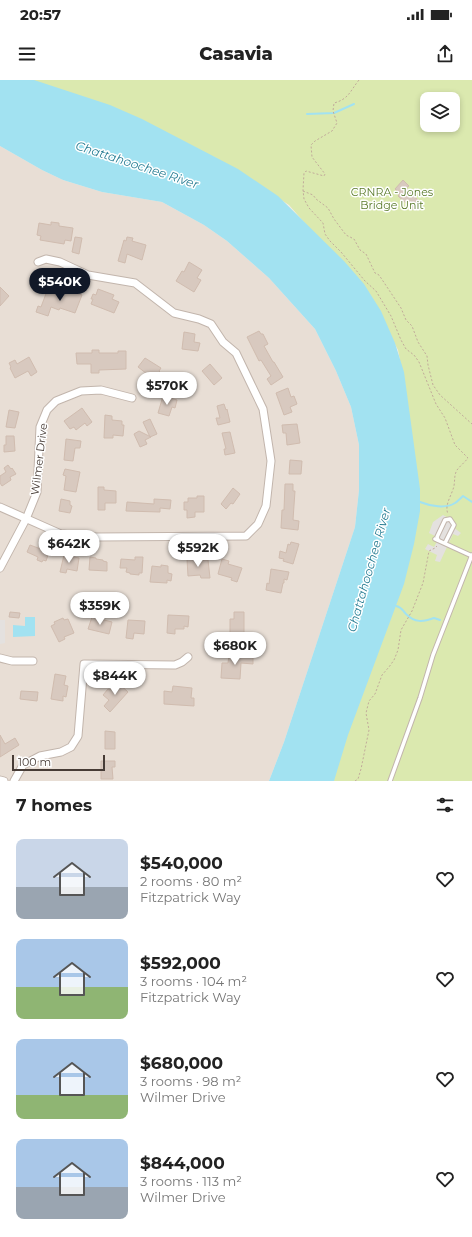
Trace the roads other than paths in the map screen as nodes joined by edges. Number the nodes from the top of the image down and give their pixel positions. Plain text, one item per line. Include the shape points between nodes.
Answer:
1 (38, 262) dead end
2 (132, 398) dead end
3 (0, 507) edge
4 (26, 519) junction
5 (445, 543) junction
6 (472, 556) edge
7 (0, 568) edge
8 (188, 657) dead end
9 (0, 658) edge
10 (33, 661) dead end
11 (0, 780) edge
12 (4, 781) edge
13 (14, 781) edge
14 (390, 781) edge

1 - 4 street via 46,258 88,275 135,283 174,313 211,324 223,342 236,353 263,409 271,461 266,506 258,524 246,536 62,534
2 - 4 street, Wilmer Drive via 101,390 81,391 56,401 47,410 40,427 37,492
3 - 4 street
4 - 7 street, Wilmer Drive
5 - 5 lane via 437,537 444,520 450,519 454,524
5 - 6 lane
6 - 14 lane via 433,656
8 - 13 street via 175,665 84,664 78,736 71,747 61,752 40,756 24,765
9 - 10 street
11 - 12 street

